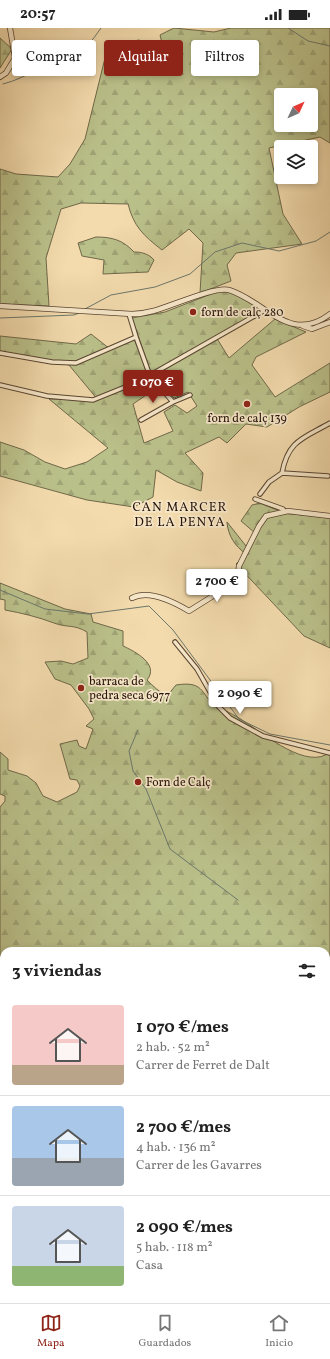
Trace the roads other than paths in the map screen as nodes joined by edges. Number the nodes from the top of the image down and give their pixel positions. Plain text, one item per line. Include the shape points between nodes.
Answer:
1 (10, 28) edge
2 (0, 77) edge
3 (0, 306) edge
4 (265, 310) junction
5 (129, 314) junction
6 (330, 314) edge
7 (330, 322) edge
8 (302, 326) junction
9 (136, 337) junction
10 (0, 353) edge
11 (150, 376) junction
12 (0, 385) edge
13 (190, 395) dead end
14 (173, 402) junction
15 (141, 420) dead end
16 (330, 423) edge
17 (282, 473) junction
18 (328, 476) dead end
19 (260, 494) dead end
20 (256, 499) dead end
21 (284, 511) junction
22 (330, 516) edge
23 (132, 598) dead end
24 (175, 642) dead end
25 (330, 753) edge

1 - 2 street via 15,58 6,73
3 - 5 street
4 - 5 street via 238,294 223,289 153,311
4 - 8 street via 291,324
4 - 11 street
5 - 9 street
6 - 8 street via 317,322
7 - 8 street via 312,329
9 - 10 street via 76,363 52,362
9 - 11 street
11 - 12 street via 93,400 47,396
11 - 14 street
13 - 14 street
14 - 15 street
16 - 17 street via 299,439 291,447 284,461
17 - 18 street
17 - 19 street via 269,482
20 - 21 street
21 - 22 street
21 - 23 street via 266,516 262,520 239,566 237,581 189,611 155,596
24 - 25 street via 197,669 218,706 230,718 262,736

